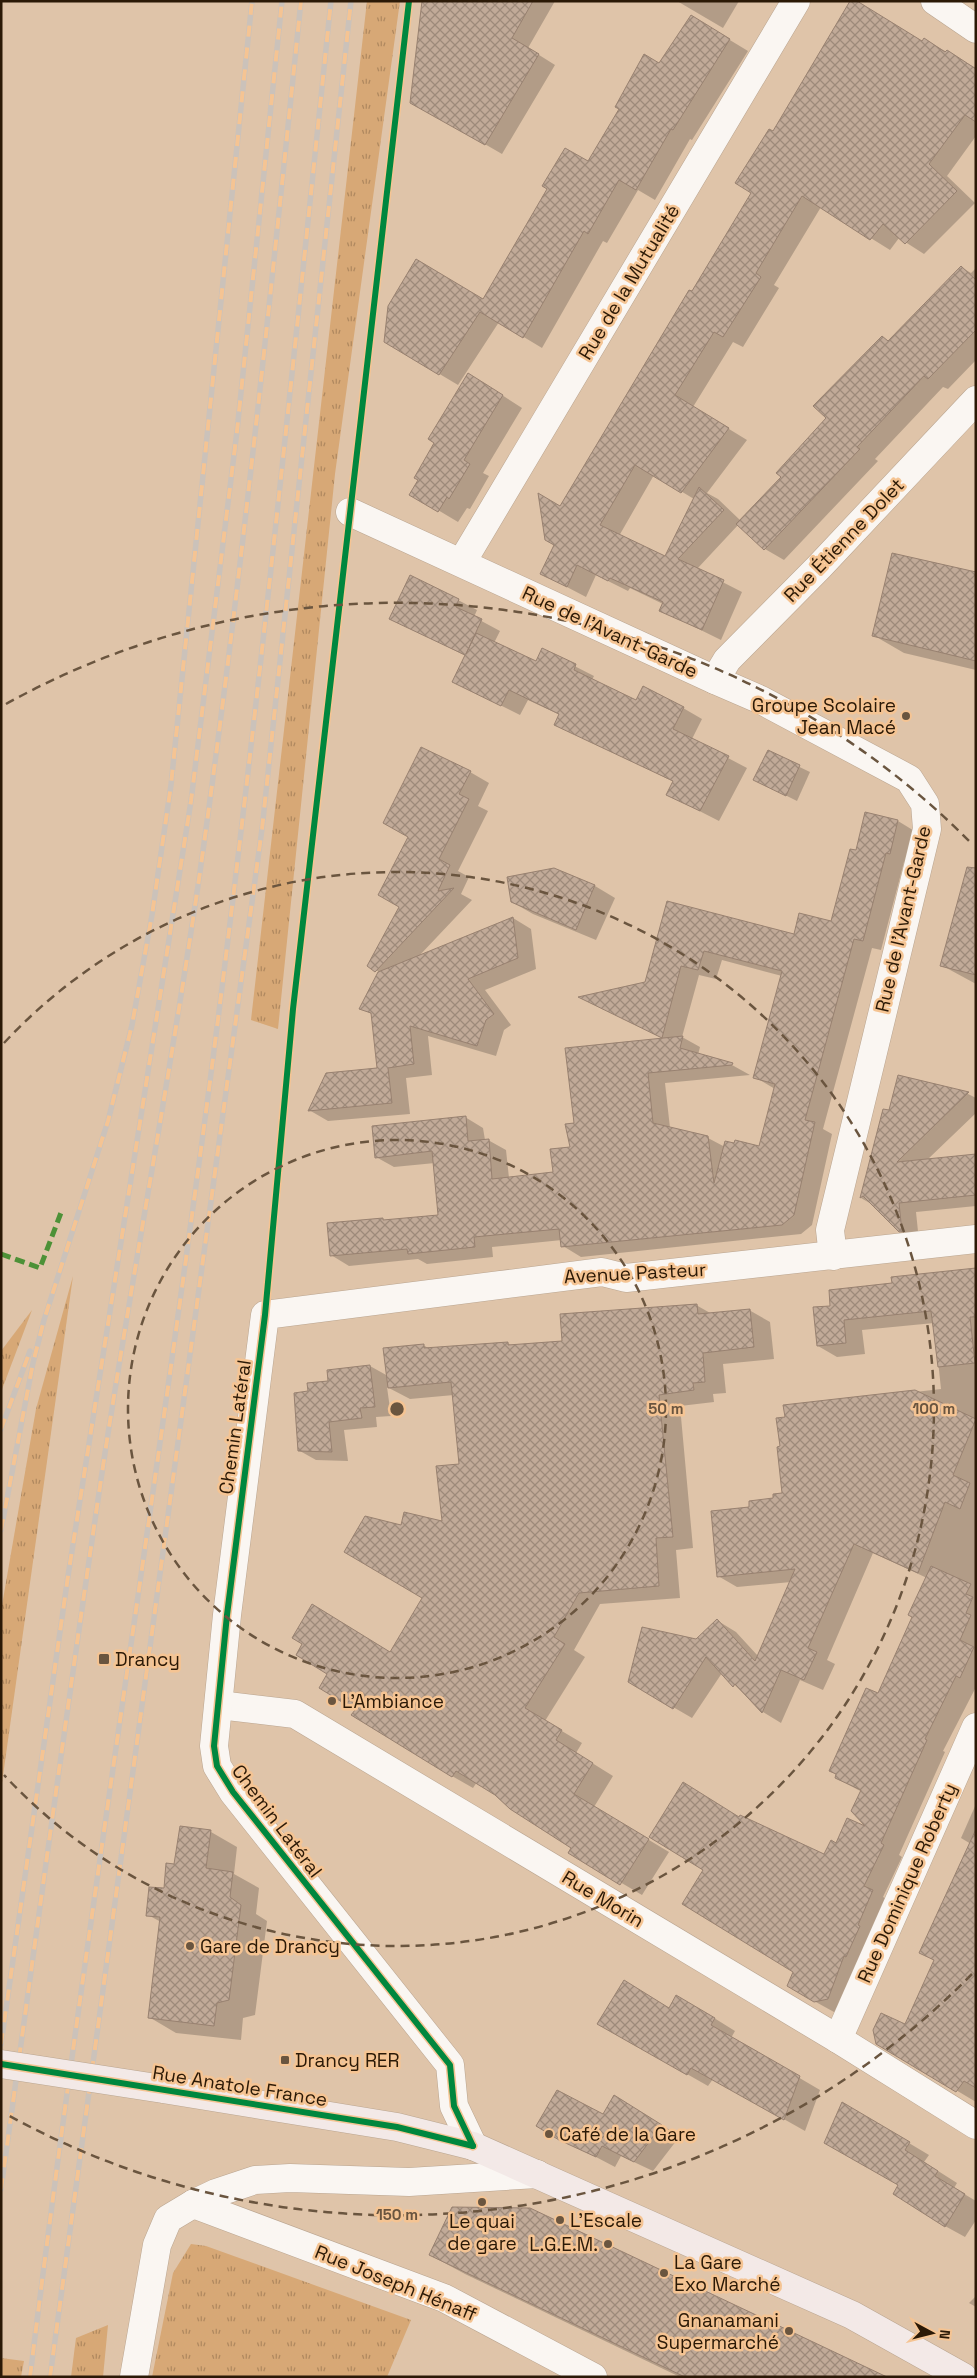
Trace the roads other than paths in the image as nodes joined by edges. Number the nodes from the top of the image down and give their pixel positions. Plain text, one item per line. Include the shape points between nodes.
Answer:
1 (796, 1) edge
2 (935, 1) edge
3 (976, 29) edge
4 (976, 400) edge
5 (350, 512) dead end
6 (462, 562) junction
7 (715, 680) junction
8 (976, 1239) edge
9 (833, 1256) junction
10 (265, 1315) joint
11 (219, 1705) junction
12 (976, 1727) edge
13 (838, 2039) junction
14 (1, 2064) edge
15 (976, 2126) edge
16 (473, 2146) junction
17 (537, 2174) junction
18 (193, 2204) junction
19 (134, 2377) edge
20 (593, 2377) edge
21 (963, 2377) edge

1 - 6 street, Rue de la Mutualité
2 - 3 street
4 - 7 street, Rue Étienne Dolet via 727,660
5 - 6 street, Rue de l'Avant-Garde
6 - 7 street, Rue de l'Avant-Garde
7 - 9 street, Rue de l'Avant-Garde via 760,700 908,779 925,804 926,829 830,1230
8 - 9 street, Avenue Pasteur
9 - 10 street, Avenue Pasteur via 626,1278 602,1272
10 - 11 street, Chemin Latéral via 227,1615
11 - 13 street, Rue Morin via 294,1714
11 - 16 street, Chemin Latéral via 214,1746 216,1766 233,1792 450,2065 454,2106
12 - 13 street, Rue Dominique Roberty
13 - 15 street, Rue Morin
14 - 16 main road, Rue Anatole France, bridge via 397,2127
16 - 17 main road, Rue Anatole France
17 - 18 street via 409,2182 255,2180
17 - 21 main road, Rue Anatole France via 852,2315
18 - 19 street via 168,2219 157,2246
18 - 20 street, Rue Joseph Hénaff via 444,2298

